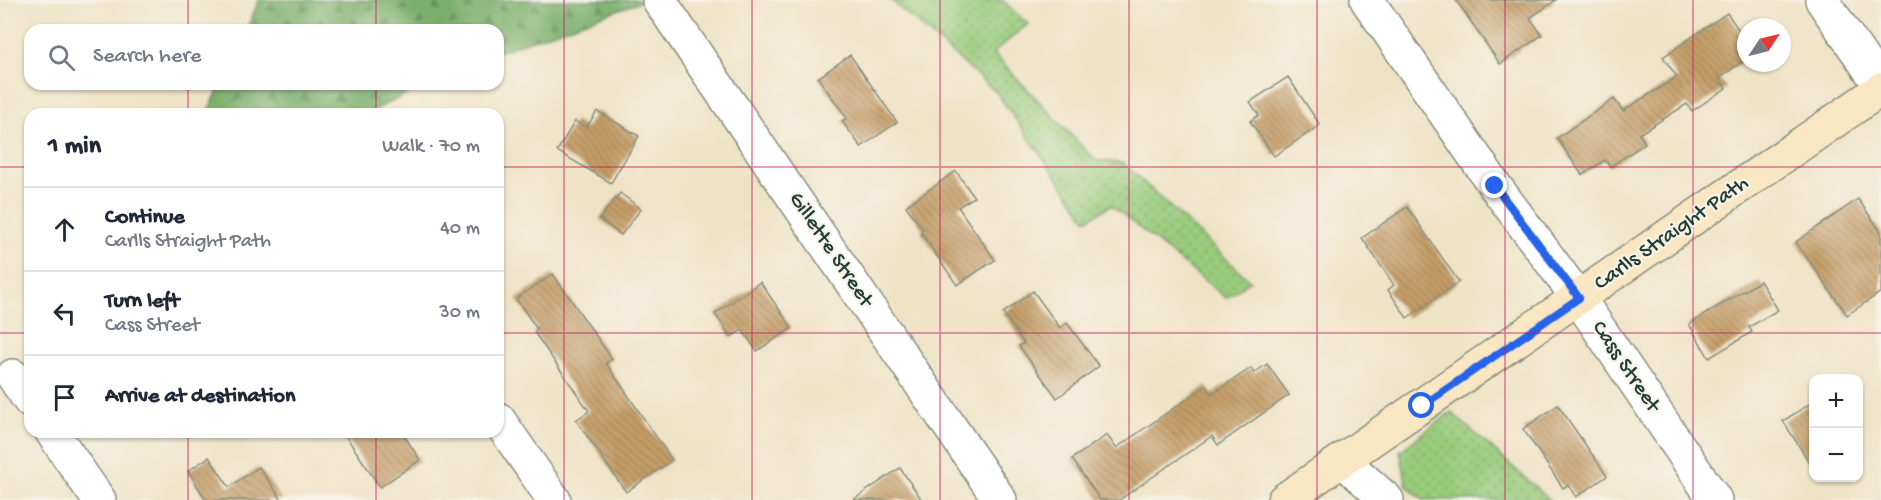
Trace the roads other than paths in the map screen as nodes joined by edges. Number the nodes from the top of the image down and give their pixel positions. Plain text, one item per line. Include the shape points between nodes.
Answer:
1 (659, 0) edge
2 (1367, 0) edge
3 (1822, 0) edge
4 (1881, 88) edge
5 (1579, 298) junction
6 (504, 428) edge
7 (56, 438) edge
8 (1342, 460) junction
9 (99, 500) edge
10 (554, 500) edge
11 (1000, 500) edge
12 (1284, 500) edge
13 (1387, 500) edge
14 (1715, 500) edge

1 - 11 street, Gillette Street
2 - 5 street, Cass Street via 1495,186
3 - 4 street
4 - 5 street, Carlls Straight Path
5 - 8 street, Carlls Straight Path
5 - 14 street, Cass Street
6 - 10 street
7 - 9 street
8 - 12 street, Carlls Straight Path
8 - 13 street

